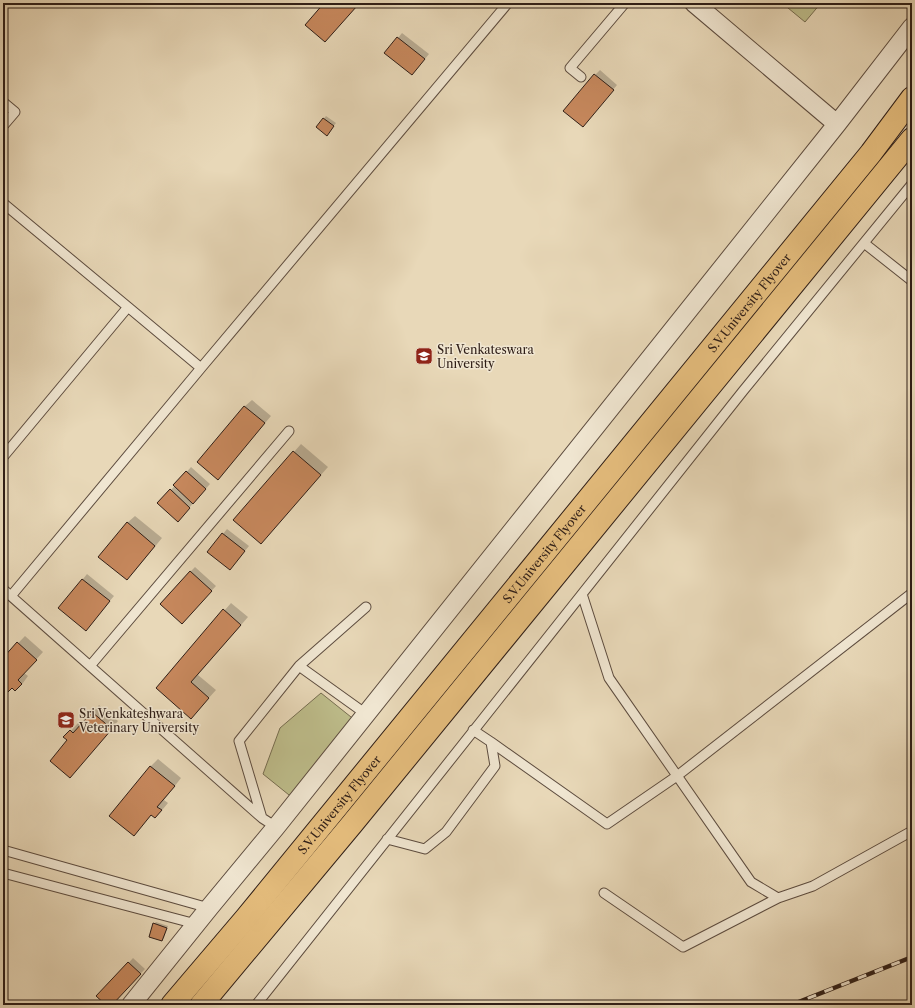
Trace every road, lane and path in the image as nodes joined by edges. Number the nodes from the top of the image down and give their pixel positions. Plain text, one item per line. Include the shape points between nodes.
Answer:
1 (508, 3) edge
2 (625, 3) edge
3 (694, 3) edge
4 (912, 27) edge
5 (580, 77) dead end
6 (912, 98) edge
7 (3, 102) edge
8 (837, 124) junction
9 (3, 126) edge
10 (912, 139) edge
11 (912, 184) edge
12 (3, 203) edge
13 (864, 244) junction
14 (912, 281) edge
15 (128, 308) junction
16 (201, 368) junction
17 (290, 431) dead end
18 (3, 457) edge
19 (3, 589) edge
20 (912, 593) edge
21 (582, 594) junction
22 (11, 596) junction
23 (366, 607) dead end
24 (90, 666) junction
25 (299, 666) junction
26 (366, 714) junction
27 (473, 730) junction
28 (491, 742) junction
29 (677, 776) junction
30 (269, 822) junction
31 (912, 831) edge
32 (387, 839) junction
33 (3, 850) edge
34 (3, 873) edge
35 (604, 893) dead end
36 (778, 898) junction
37 (209, 908) junction
38 (196, 924) junction
39 (131, 1005) edge
40 (172, 1005) edge
41 (201, 1005) edge
42 (256, 1005) edge

1 - 16 lane
2 - 5 lane via 570,68
3 - 8 street
4 - 8 street
6 - 40 main road, S.V.University Flyover via 871,153
7 - 9 lane via 15,112
8 - 26 street
10 - 41 main road, S.V.University Flyover
11 - 13 lane
12 - 15 lane
13 - 14 lane
13 - 21 lane
15 - 16 lane
15 - 18 lane
16 - 22 lane
17 - 24 lane
19 - 22 lane
20 - 29 lane
21 - 27 lane
21 - 29 lane via 609,678
22 - 24 lane
23 - 25 lane
24 - 30 lane
25 - 26 lane
25 - 30 lane via 239,741
26 - 30 street
27 - 28 lane
27 - 32 lane
28 - 29 lane via 607,824
28 - 32 lane via 496,766 446,832 425,849
29 - 36 lane via 751,882
30 - 37 street
31 - 36 lane via 813,886
32 - 42 lane
33 - 37 lane
34 - 38 lane
35 - 36 lane via 683,947
37 - 38 street
38 - 39 street

